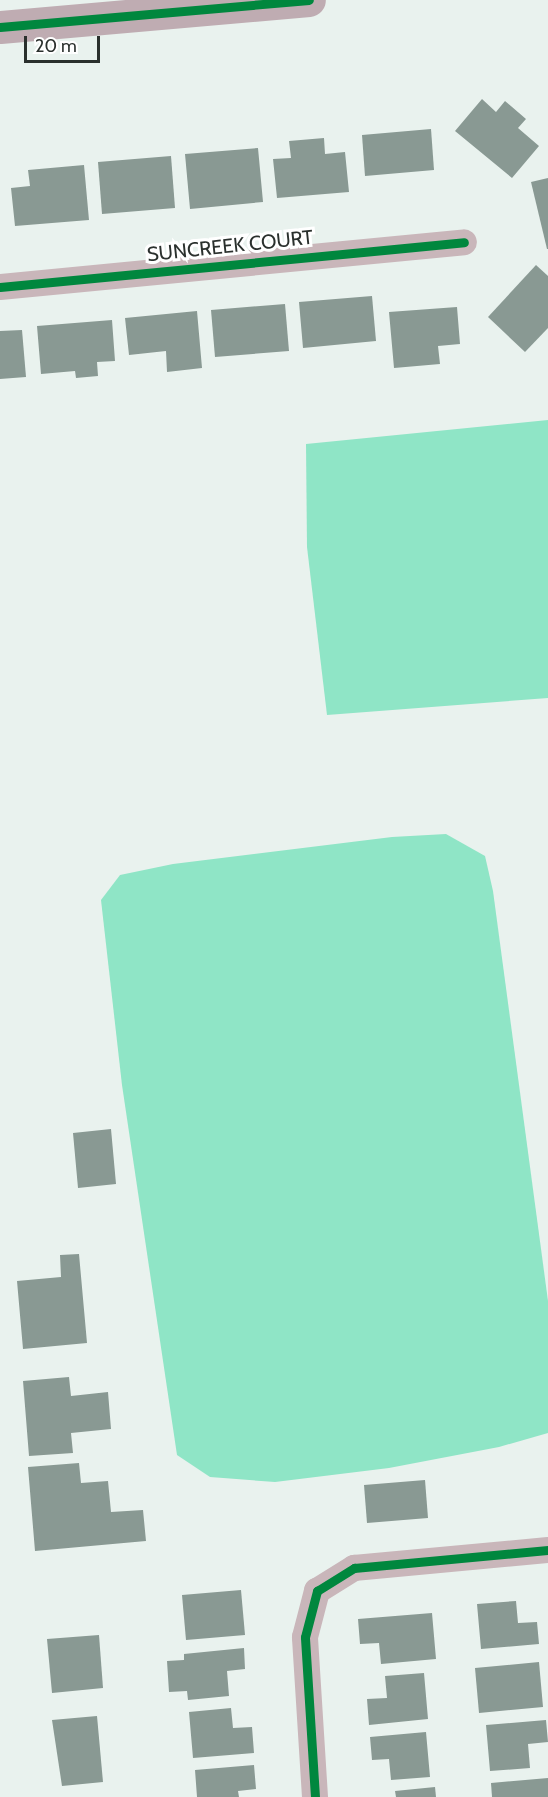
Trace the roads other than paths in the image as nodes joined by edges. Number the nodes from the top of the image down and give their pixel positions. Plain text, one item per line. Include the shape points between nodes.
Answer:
1 (309, 0) edge
2 (0, 27) edge
3 (464, 242) dead end
4 (0, 287) edge
5 (548, 1550) edge
6 (315, 1797) edge

1 - 2 highway
3 - 4 street, SUNCREEK COURT
5 - 6 street via 354,1568 318,1591 305,1637

